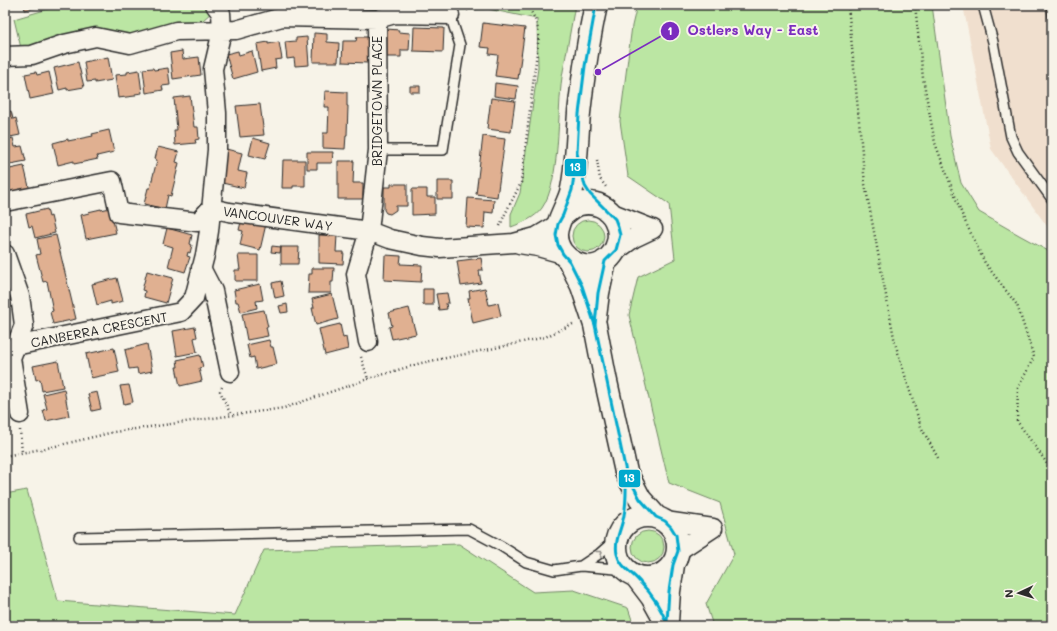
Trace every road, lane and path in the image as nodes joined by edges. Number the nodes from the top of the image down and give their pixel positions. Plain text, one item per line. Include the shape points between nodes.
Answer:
1 (215, 5) edge
2 (526, 5) edge
3 (596, 5) edge
4 (848, 5) edge
5 (915, 5) edge
6 (983, 5) edge
7 (450, 15) joint
8 (377, 19) junction
9 (222, 30) junction
10 (5, 56) edge
11 (378, 150) junction
12 (587, 156) junction
13 (1052, 198) edge
14 (5, 202) edge
15 (606, 203) junction
16 (211, 208) junction
17 (560, 220) junction
18 (369, 231) junction
19 (506, 244) junction
20 (5, 254) edge
21 (610, 256) junction
22 (566, 258) junction
23 (201, 268) junction
24 (586, 323) junction
25 (368, 342) dead end
26 (15, 346) junction
27 (230, 372) joint
28 (20, 414) dead end
29 (231, 416) junction
30 (5, 456) edge
31 (938, 458) dead end
32 (626, 472) junction
33 (1052, 478) edge
34 (661, 519) junction
35 (620, 533) junction
36 (79, 537) dead end
37 (675, 558) junction
38 (581, 566) junction
39 (631, 573) junction
40 (667, 624) edge

1 - 9 street, CANBERRA CRESCENT via 221,13
2 - 19 path via 537,23 539,35 520,183 499,230
3 - 12 street via 584,66 579,114
4 - 31 path via 865,184 896,343 921,427
5 - 33 path via 923,78 935,143 963,217 985,263 1017,305 1034,357 1018,388 1017,421 1046,462
6 - 13 lane via 993,42 1011,137 1018,152
7 - 8 street, BRIDGETOWN PLACE via 395,14
7 - 11 lane via 460,45 443,150
8 - 9 street, BRIDGETOWN PLACE via 282,17 236,30
8 - 11 street, BRIDGETOWN PLACE
9 - 10 street, BRIDGETOWN PLACE via 176,31 130,44 96,37 32,55
9 - 16 street, CANBERRA CRESCENT via 213,69 217,150
11 - 18 street, BRIDGETOWN PLACE
12 - 15 path via 600,179
12 - 15 street via 586,187
12 - 17 street
14 - 16 street, VANCOUVER WAY via 112,181 119,213 198,222
15 - 17 street via 580,204 571,208
15 - 21 street via 619,230 619,241
15 - 21 street via 653,229 634,238
16 - 18 street, VANCOUVER WAY
16 - 23 street, CANBERRA CRESCENT
17 - 19 street via 536,237
17 - 22 street via 556,235 558,245
18 - 19 street, VANCOUVER WAY via 390,239 440,248
18 - 25 street via 356,274
19 - 22 street via 538,247
20 - 26 street via 20,296 24,325
21 - 22 street via 600,264 590,267 580,266
21 - 24 street
22 - 24 street via 582,286
23 - 26 street, CANBERRA CRESCENT via 194,298 181,312
23 - 27 street via 213,291
24 - 29 path via 545,337 421,362 284,408
24 - 32 street via 605,377
26 - 28 street via 11,358
27 - 29 path via 220,391
29 - 30 path via 114,432
32 - 34 street via 640,499
32 - 35 street via 625,504
34 - 35 street via 638,517 629,522
34 - 37 street via 676,535 678,543
34 - 37 street via 713,528
38 -> 35 lane via 599,554
35 - 39 street via 616,546 617,555 621,564
36 - 38 lane via 469,529 526,562 554,570
37 - 39 street via 665,572 656,577 646,578
37 - 40 street
38 - 39 lane
39 - 40 street via 652,596

